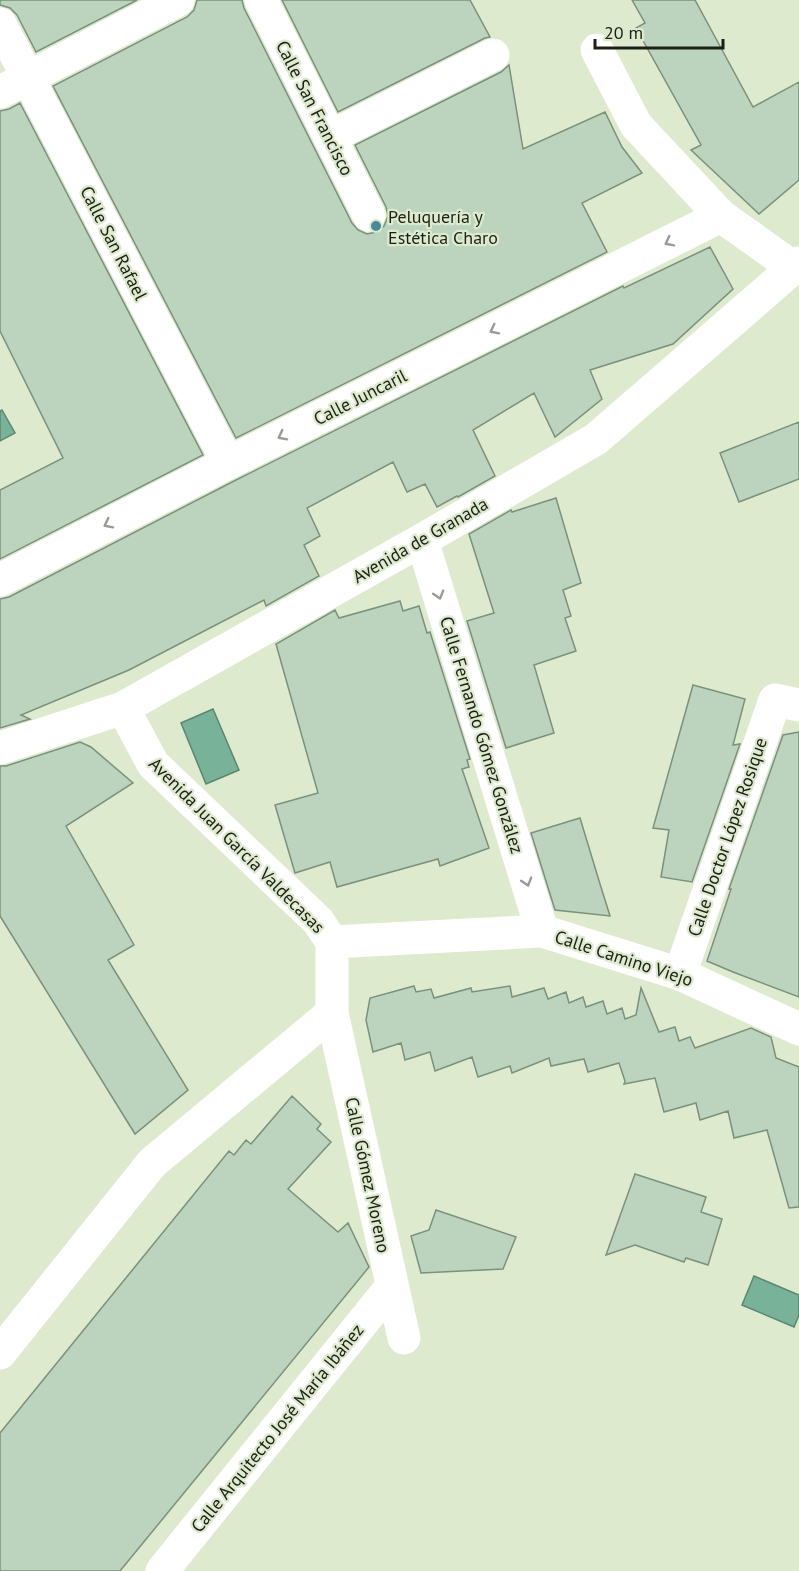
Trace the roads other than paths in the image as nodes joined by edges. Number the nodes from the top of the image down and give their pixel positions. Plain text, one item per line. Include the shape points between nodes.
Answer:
1 (178, 0) edge
2 (261, 0) edge
3 (0, 24) edge
4 (597, 50) dead end
5 (493, 55) dead end
6 (14, 84) edge
7 (330, 137) junction
8 (369, 215) dead end
9 (721, 216) junction
10 (796, 266) edge
11 (228, 463) junction
12 (422, 540) junction
13 (0, 580) edge
14 (787, 702) edge
15 (123, 708) junction
16 (0, 748) edge
17 (542, 931) junction
18 (332, 942) junction
19 (680, 974) junction
20 (332, 1013) junction
21 (799, 1029) edge
22 (392, 1286) junction
23 (404, 1338) dead end
24 (0, 1353) edge
25 (162, 1571) edge

1 - 6 street
2 - 7 street, Calle San Francisco
3 - 6 street, Calle San Rafael
4 - 9 street via 636,124
5 - 7 street
6 - 11 street, Calle San Rafael
7 - 8 street, Calle San Francisco
9 - 10 street
9 -> 11 street, Calle Juncaril
10 - 12 street, Avenida de Granada via 597,439
11 -> 13 street, Calle Juncaril
12 - 15 street, Avenida de Granada
12 -> 17 street, Calle Fernando Gómez González
14 - 19 street, Calle Doctor López Rosique
15 - 16 street, Avenida de Granada
15 - 18 street, Avenida Juan García Valdecasas via 153,764 318,921
17 - 18 street, Calle Camino Viejo
17 - 19 street, Calle Camino Viejo
18 - 20 street, Avenida Juan García Valdecasas
19 - 21 street, Calle Camino Viejo
20 - 22 street, Calle Gómez Moreno
20 - 24 street via 152,1163
22 - 23 street, Calle Gómez Moreno
22 - 25 street, Calle Arquitecto José María Ibáñez

